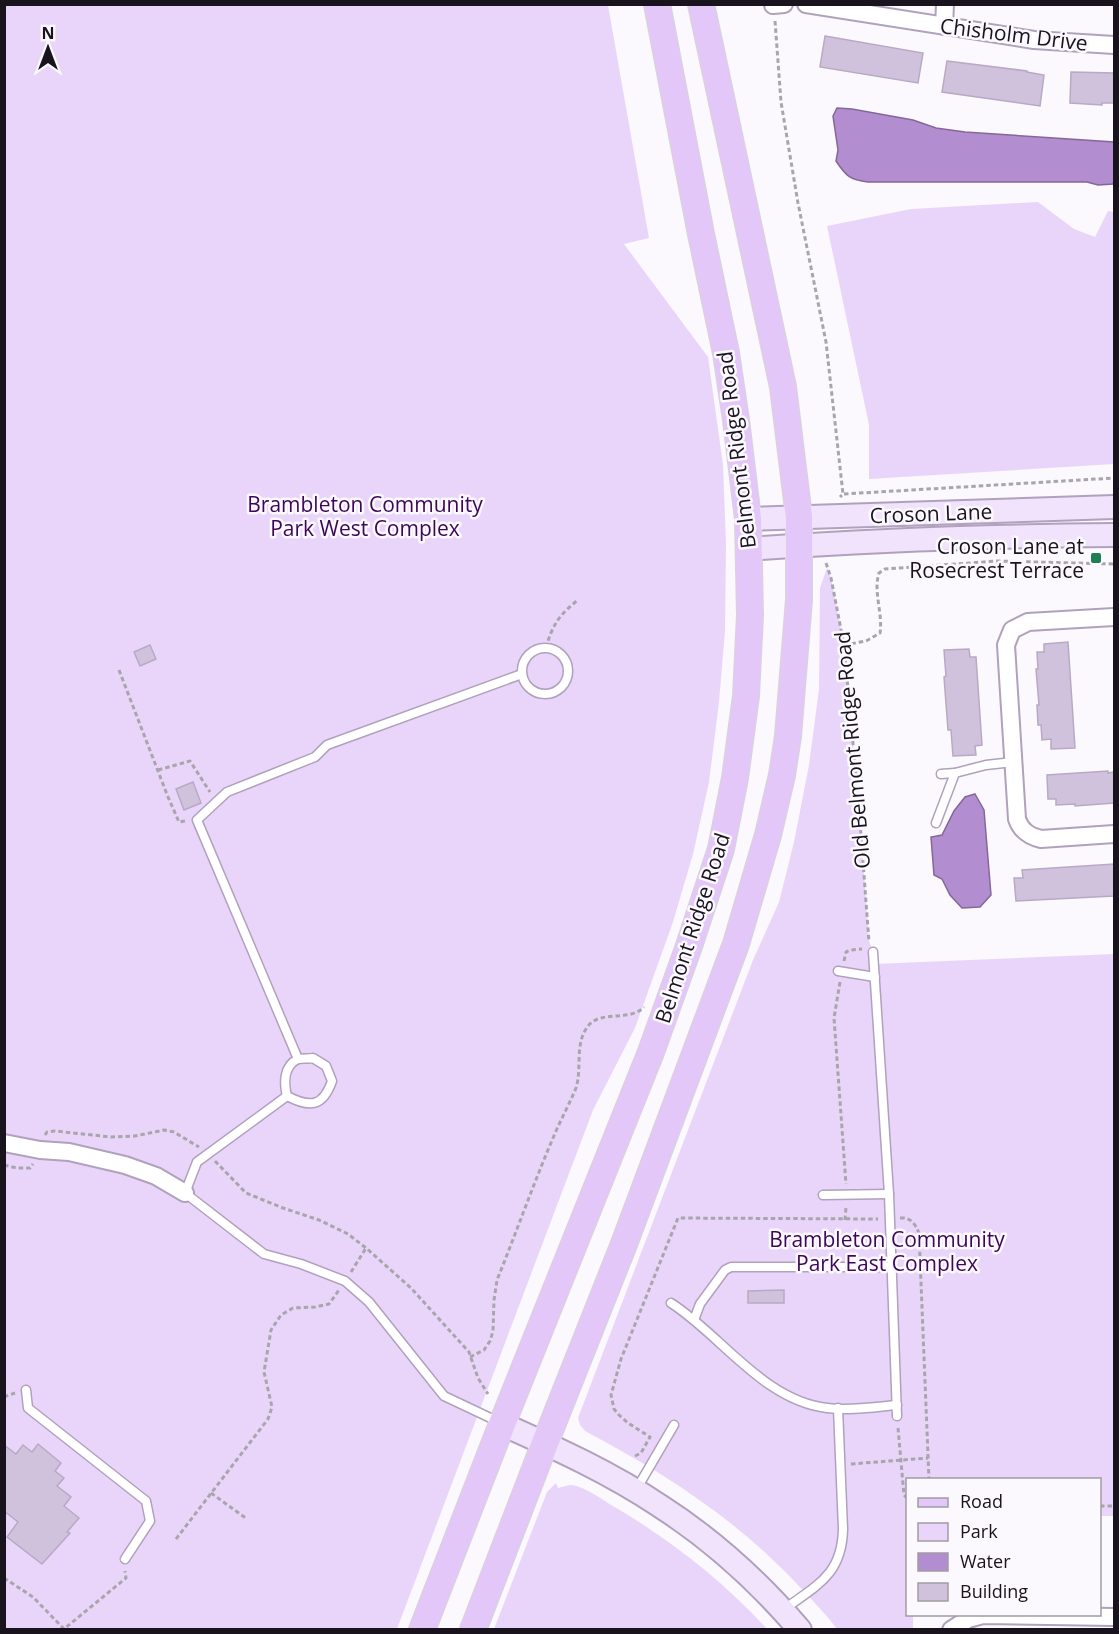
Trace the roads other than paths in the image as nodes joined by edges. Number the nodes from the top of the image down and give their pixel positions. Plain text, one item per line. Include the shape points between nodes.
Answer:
1 (657, 4) edge
2 (701, 4) edge
3 (784, 4) edge
4 (807, 4) edge
5 (945, 4) edge
6 (773, 5) edge
7 (944, 26) junction
8 (1114, 45) edge
9 (1114, 507) edge
10 (799, 517) junction
11 (748, 519) junction
12 (1114, 535) edge
13 (800, 545) junction
14 (749, 549) junction
15 (1114, 617) edge
16 (522, 674) junction
17 (1013, 762) junction
18 (955, 773) junction
19 (941, 774) dead end
20 (936, 823) dead end
21 (1114, 834) edge
22 (873, 952) dead end
23 (841, 972) road end
24 (874, 977) junction
25 (298, 1059) junction
26 (287, 1096) junction
27 (4, 1143) edge
28 (184, 1193) junction
29 (889, 1194) junction
30 (823, 1195) dead end
31 (893, 1268) junction
32 (671, 1303) dead end
33 (694, 1320) junction
34 (26, 1390) dead end
35 (897, 1405) junction
36 (838, 1408) junction
37 (897, 1416) road end
38 (502, 1424) junction
39 (674, 1425) dead end
40 (545, 1443) junction
41 (636, 1490) junction
42 (125, 1559) road end
43 (783, 1610) junction
44 (979, 1616) edge
45 (1048, 1616) edge
46 (1114, 1617) edge
47 (422, 1629) edge
48 (473, 1629) edge
49 (800, 1629) edge
50 (951, 1629) edge

1 - 11 main road, Belmont Ridge Road via 726,353
2 - 10 main road, Belmont Ridge Road via 783,387
3 - 6 street
4 - 7 street, Chisholm Drive
5 - 7 street
7 - 8 street, Chisholm Drive via 1034,40
9 - 10 main road, Croson Lane
10 - 11 main road, Croson Lane
10 - 13 main road, Belmont Ridge Road
11 - 14 main road, Belmont Ridge Road
12 - 13 main road, Croson Lane via 1019,536 826,553
13 - 14 main road, Croson Lane
13 - 40 main road, Belmont Ridge Road via 788,736 768,835 736,944
14 - 38 main road, Belmont Ridge Road via 746,696 721,849 651,1052
15 - 17 street via 1028,622 1012,630 1006,645
16 - 16 lane via 525,658 538,649 560,653 568,667 566,682 548,694 534,692
16 - 25 lane via 327,745 315,757 227,792 197,820
17 - 18 lane
17 - 21 street via 1017,819 1032,837
18 - 19 lane
18 - 20 lane
22 - 24 lane
23 - 24 lane
24 - 29 lane
25 - 26 lane via 288,1069 284,1083
25 - 26 lane via 313,1058 320,1062 332,1081 327,1094 316,1103 302,1104
26 - 28 lane via 197,1162
27 - 28 street via 125,1165 156,1176
28 - 38 lane via 264,1254 345,1281 369,1302 444,1396
29 - 30 lane
29 - 31 lane
31 - 33 lane via 731,1268 725,1270 700,1304
31 - 35 lane
32 - 33 lane
33 - 36 lane via 747,1367 785,1394 818,1406
34 - 42 lane via 28,1408 146,1501 150,1521
35 - 36 lane
35 - 37 lane
36 - 43 lane via 842,1548 829,1574
38 - 40 main road
38 - 47 main road, Belmont Ridge Road
39 - 41 lane
40 - 41 main road
40 - 48 main road, Belmont Ridge Road
41 - 43 main road via 716,1546
43 - 49 main road
44 - 50 street
45 - 46 street

